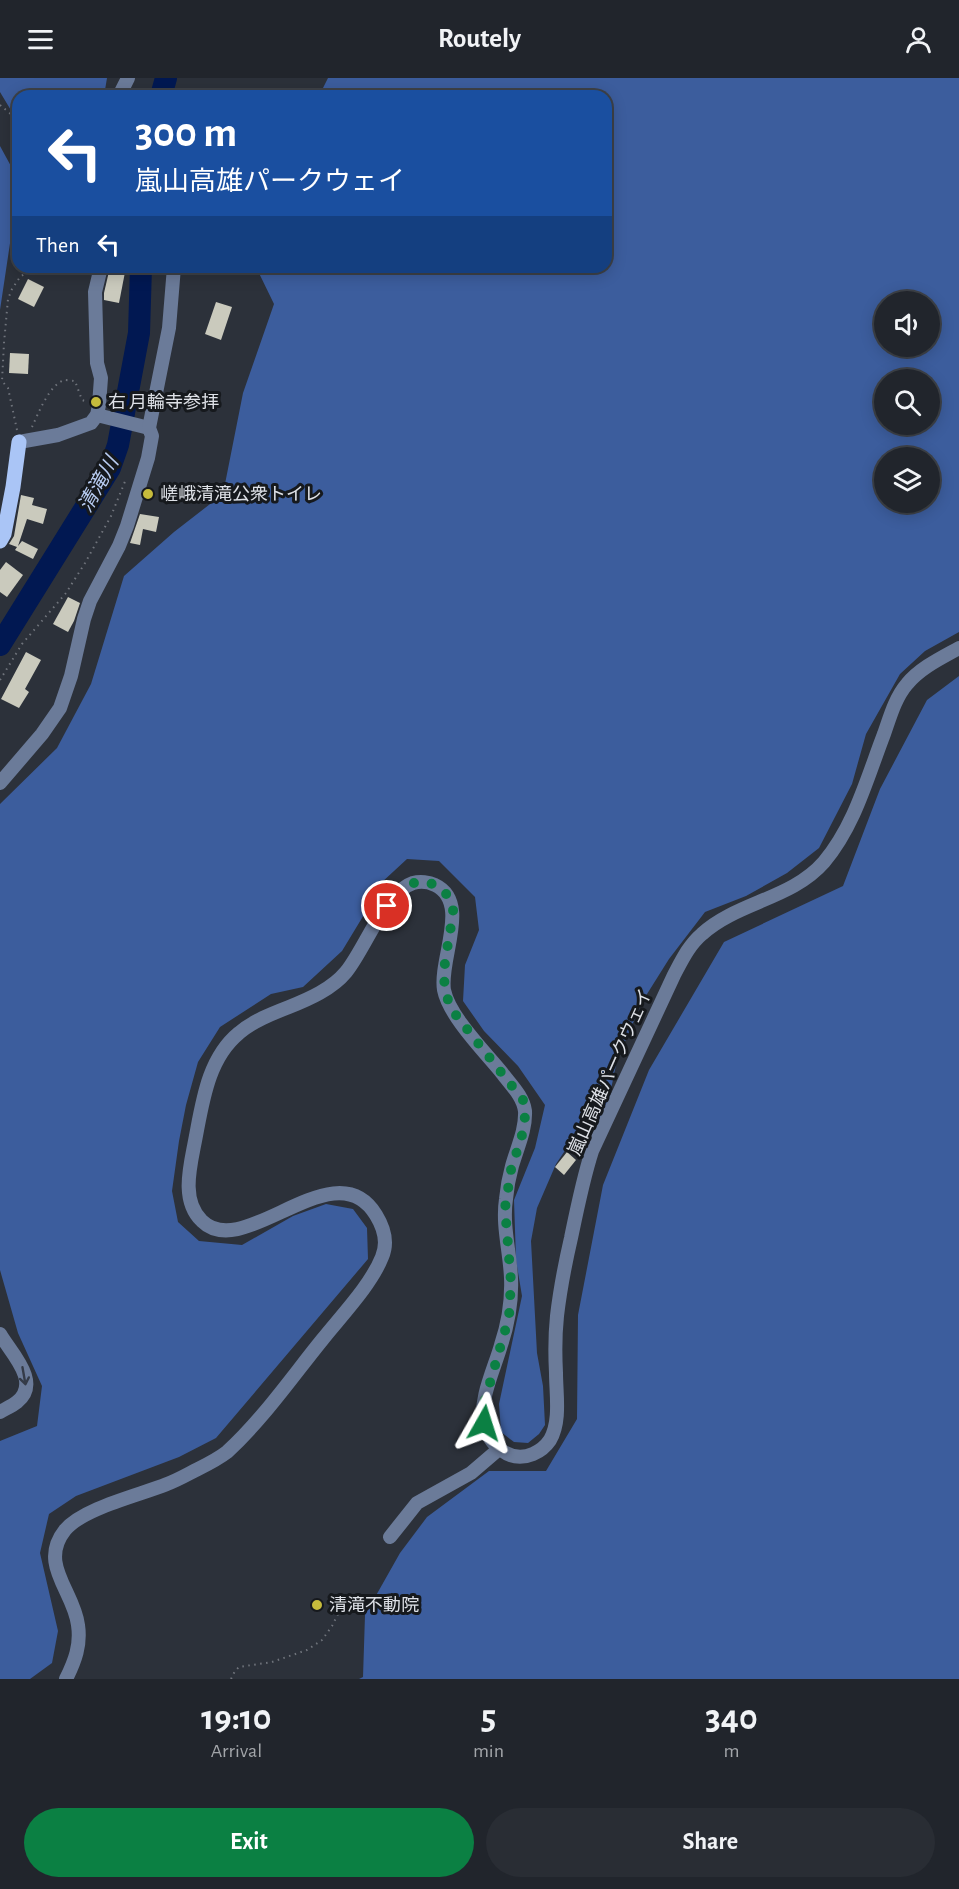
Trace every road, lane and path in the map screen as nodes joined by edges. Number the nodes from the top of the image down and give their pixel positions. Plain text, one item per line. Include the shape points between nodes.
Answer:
1 (0, 105) edge
2 (12, 115) edge
3 (26, 273) edge
4 (99, 273) edge
5 (174, 273) edge
6 (82, 400) dead end
7 (98, 416) junction
8 (147, 427) junction
9 (22, 441) junction
10 (127, 479) dead end
11 (0, 542) edge
12 (959, 648) edge
13 (0, 680) edge
14 (0, 783) edge
15 (0, 1334) edge
16 (0, 1412) edge
17 (499, 1449) junction
18 (390, 1538) dead end
19 (346, 1598) dead end
20 (66, 1679) edge
21 (231, 1679) edge

1 - 2 path
3 - 9 path via 8,299 2,381 8,388
4 - 7 street via 95,292
5 - 8 street via 169,328
6 - 9 path via 75,381 57,384
7 - 8 street
7 - 9 street via 91,423 58,435
8 - 14 street via 152,436 148,458 127,526 90,601 60,708
9 - 11 main road
10 - 13 path via 111,516 66,593 22,644
12 - 17 street, 嵐山高雄パークウェイ via 919,672 905,686 849,826 822,864 787,890 720,921 688,949 584,1175 556,1323 553,1433 547,1445 520,1458
15 -> 16 street via 24,1369 26,1384 17,1402
17 - 18 street via 471,1473 417,1503
17 - 20 street via 484,1423 483,1407 509,1317 511,1282 505,1208 523,1132 523,1100 459,1019 445,994 443,976 453,906 438,886 423,882 398,892 344,975 328,988 254,1022 233,1037 207,1082 191,1164 191,1205 208,1227 226,1231 246,1227 312,1199 339,1192 356,1194 370,1205 381,1223 385,1253 350,1306 222,1456 171,1482 81,1517 64,1531 55,1553 55,1565 79,1629 76,1658
19 - 21 path via 322,1640 308,1650 272,1662 239,1667

